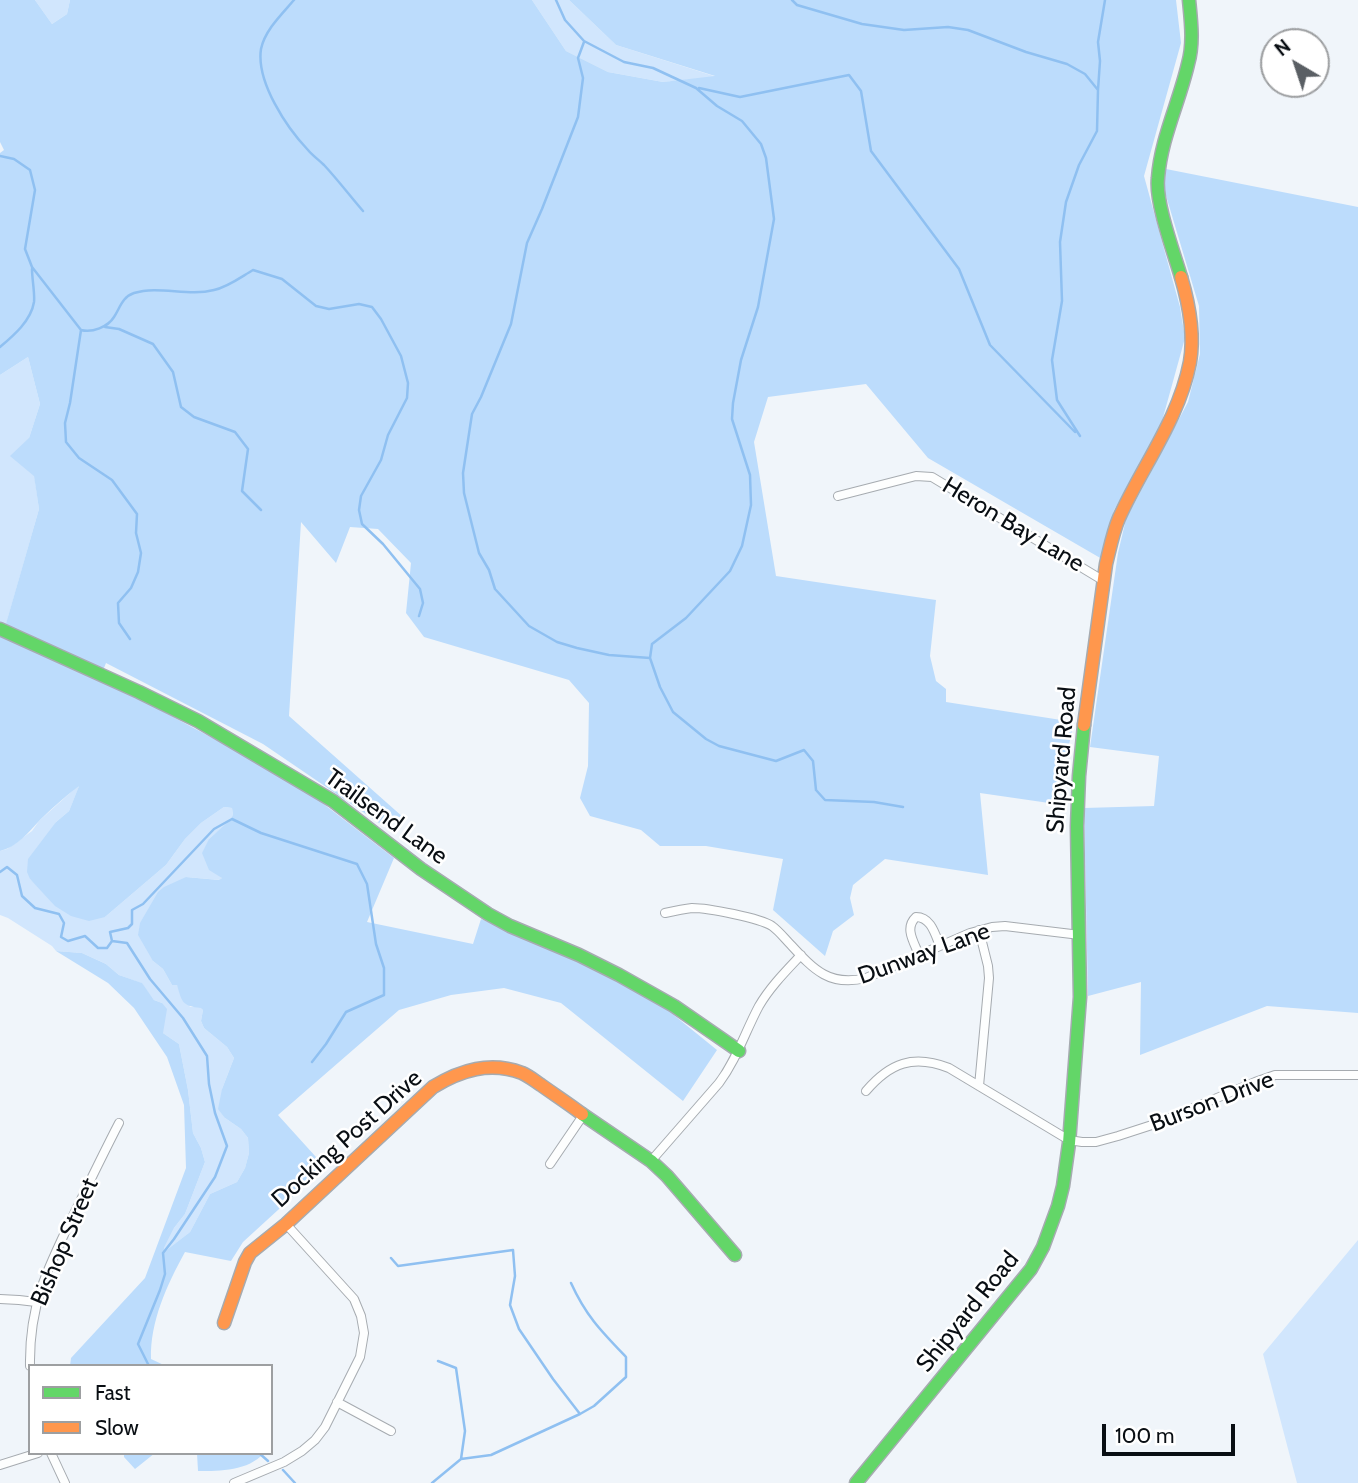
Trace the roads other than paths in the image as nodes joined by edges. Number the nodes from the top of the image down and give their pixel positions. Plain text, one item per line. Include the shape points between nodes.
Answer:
1 (1189, 0) edge
2 (838, 496) dead end
3 (1104, 580) junction
4 (0, 629) edge
5 (665, 913) dead end
6 (979, 930) junction
7 (1080, 935) junction
8 (940, 946) junction
9 (801, 955) junction
10 (919, 955) junction
11 (738, 1051) junction
12 (1358, 1075) edge
13 (979, 1086) junction
14 (866, 1091) dead end
15 (584, 1114) junction
16 (118, 1123) dead end
17 (1069, 1140) junction
18 (651, 1161) junction
19 (550, 1164) dead end
20 (286, 1224) junction
21 (735, 1255) dead end
22 (0, 1300) edge
23 (36, 1302) junction
24 (223, 1323) dead end
25 (30, 1364) edge
26 (337, 1402) junction
27 (391, 1431) dead end
28 (32, 1455) edge
29 (52, 1455) edge
30 (0, 1465) edge
31 (65, 1483) edge
32 (234, 1483) edge
33 (856, 1483) edge

1 - 3 street, Shipyard Road via 1189,62 1164,140 1157,181 1188,301 1190,360 1163,439 1119,518
2 - 3 street, Heron Bay Lane via 926,475
3 - 7 street, Shipyard Road via 1078,789
4 - 11 street, Trailsend Lane via 198,721 333,802 488,914 619,975
5 - 9 street, Dunway Lane via 702,909 764,922
6 - 7 street, Dunway Lane via 1005,926
6 - 8 street, Dunway Lane
6 - 13 street via 989,978
7 - 17 street, Shipyard Road
8 - 10 street, Dunway Lane
8 - 10 street via 929,922 916,918 909,929
9 - 10 street, Dunway Lane via 827,977 854,981
9 - 11 street via 760,1005
11 - 18 street via 729,1071
12 - 17 street, Burson Drive via 1276,1075 1118,1136 1096,1142
13 - 14 street via 936,1062 921,1060 885,1071
13 - 17 street
15 - 18 street, Docking Post Drive
15 - 19 street
15 - 20 street, Docking Post Drive via 525,1074 490,1067 455,1073 433,1087
16 - 23 street, Bishop Street
17 - 33 street, Shipyard Road via 1059,1207 1031,1269
18 - 21 street, Docking Post Drive
20 - 24 street, Docking Post Drive via 244,1262
20 - 26 street via 354,1299 360,1316 364,1333 360,1357
22 - 23 street
23 - 25 street, Bishop Street
26 - 27 street
26 - 32 street via 316,1440 284,1462
28 - 30 street
29 - 31 street

